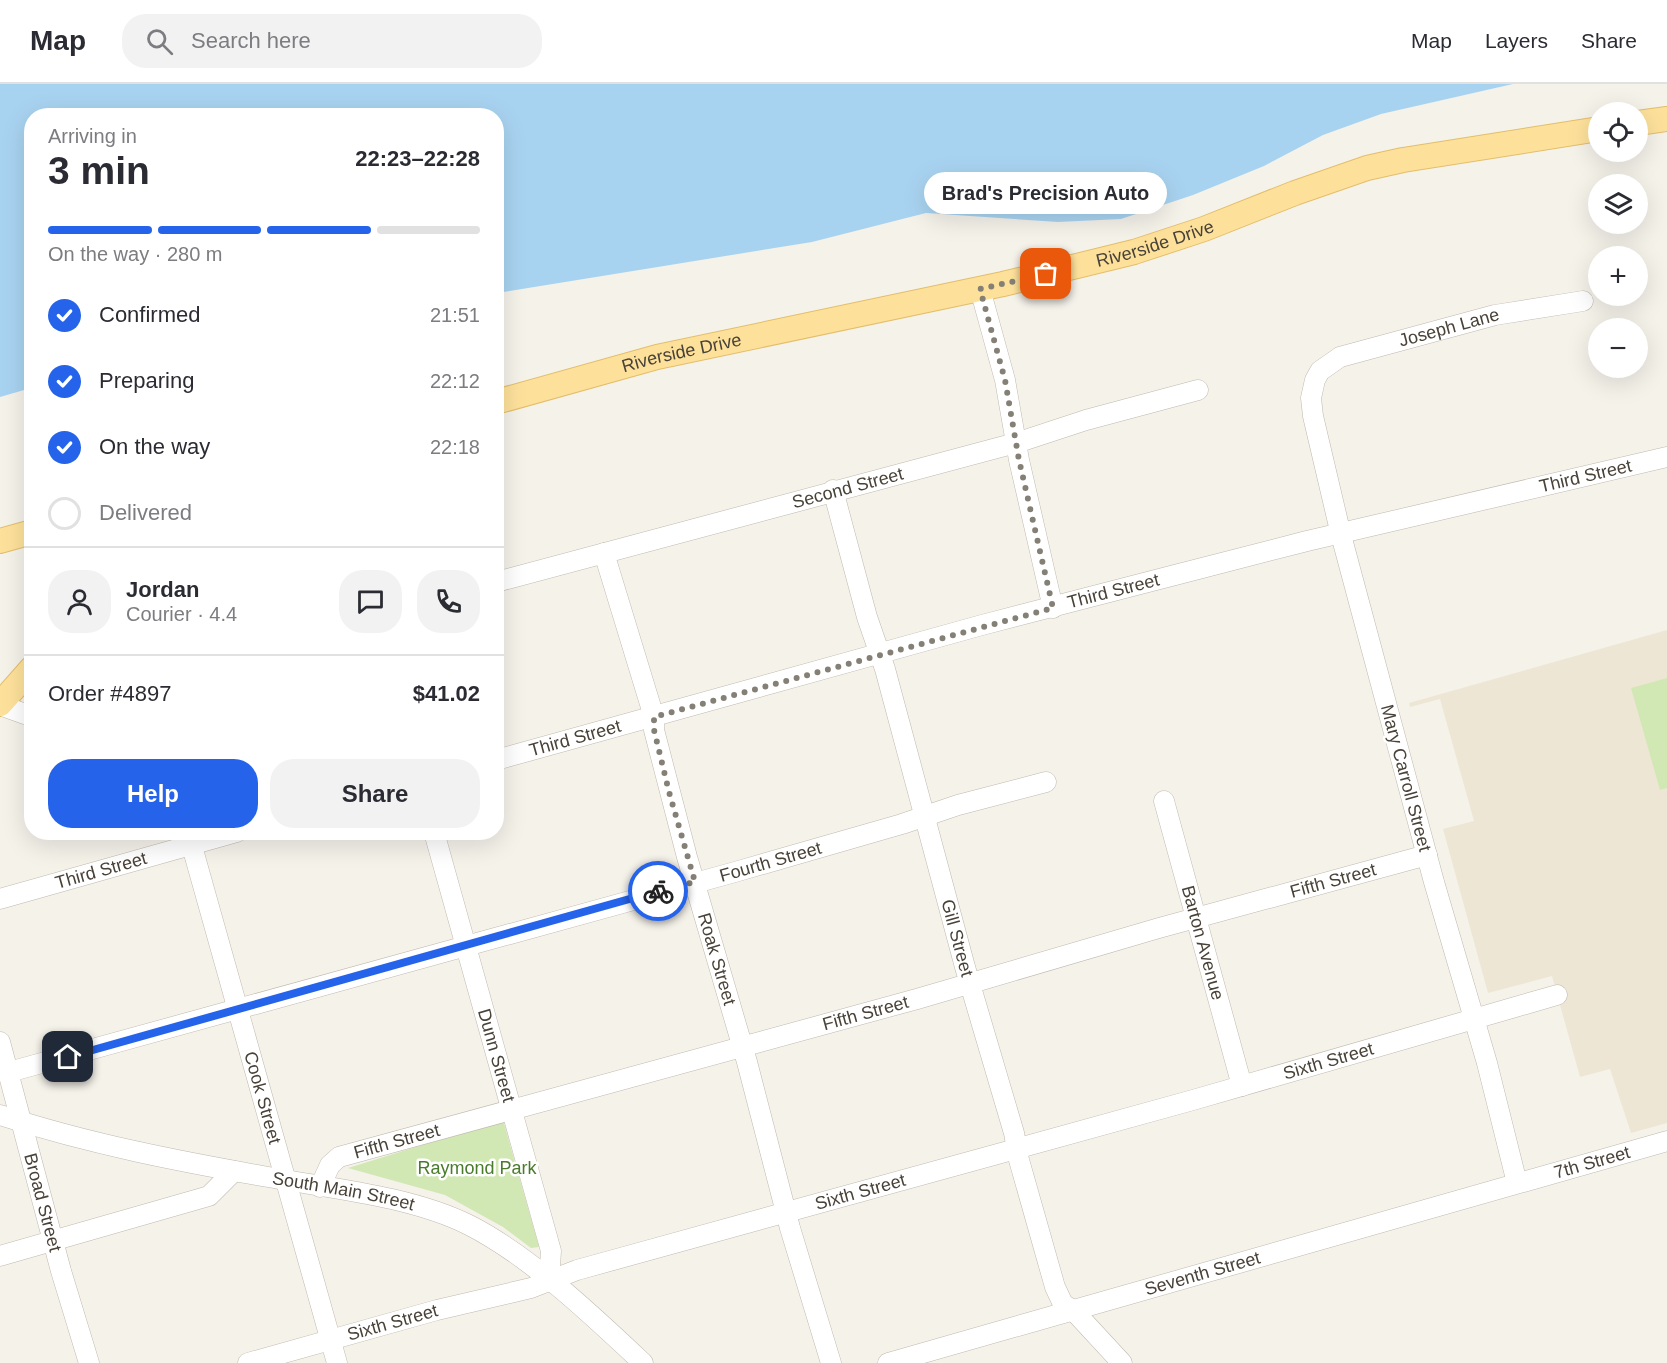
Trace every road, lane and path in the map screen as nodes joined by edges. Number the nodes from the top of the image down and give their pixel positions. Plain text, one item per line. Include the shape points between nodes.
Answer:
1 (1667, 119) edge
2 (1648, 122) edge
3 (1588, 131) edge
4 (980, 289) junction
5 (1583, 301) dead end
6 (1320, 371) joint
7 (1198, 390) dead end
8 (504, 400) edge
9 (1016, 443) junction
10 (1667, 457) edge
11 (833, 490) junction
12 (24, 534) edge
13 (1341, 535) junction
14 (0, 541) edge
15 (604, 553) junction
16 (504, 580) edge
17 (1053, 608) junction
18 (879, 654) junction
19 (24, 677) edge
20 (0, 705) edge
21 (24, 714) edge
22 (654, 717) junction
23 (504, 758) edge
24 (1046, 782) dead end
25 (1164, 801) dead end
26 (925, 816) junction
27 (187, 840) edge
28 (190, 840) edge
29 (436, 840) edge
30 (1427, 855) junction
31 (695, 882) junction
32 (0, 899) edge
33 (1197, 917) junction
34 (466, 946) junction
35 (970, 984) junction
36 (1557, 995) dead end
37 (239, 1010) junction
38 (1472, 1019) junction
39 (0, 1042) edge
40 (742, 1046) junction
41 (9, 1072) junction
42 (1242, 1086) junction
43 (509, 1109) junction
44 (0, 1115) edge
45 (22, 1122) junction
46 (1667, 1141) edge
47 (1017, 1148) junction
48 (234, 1171) junction
49 (284, 1180) junction
50 (1517, 1183) junction
51 (320, 1186) junction
52 (786, 1212) junction
53 (54, 1241) junction
54 (0, 1256) edge
55 (549, 1281) junction
56 (1073, 1310) junction
57 (330, 1340) junction
58 (894, 1362) edge
59 (89, 1363) edge
60 (248, 1363) edge
61 (337, 1363) edge
62 (643, 1363) edge
63 (831, 1363) edge
64 (1122, 1363) edge

1 - 2 main road
3 - 4 main road, Riverside Drive via 1367,168 1159,244
4 - 8 main road, Riverside Drive via 657,357
4 - 9 street via 1005,380
5 - 6 street, Joseph Lane via 1495,315 1340,357
6 - 13 street, Mary Carroll Street via 1312,388 1313,416
7 - 9 street, Second Street
9 - 11 street, Second Street
9 - 17 street
10 - 13 street, Third Street
11 - 15 street, Second Street
11 - 18 street, Gill Street
12 - 14 main road
13 - 17 street, Third Street
13 - 30 street, Mary Carroll Street
15 - 16 street, Second Street
15 - 22 street, Roak Street
17 - 18 street, Third Street
18 - 22 street, Third Street
18 - 26 street, Gill Street
19 - 20 main road
20 - 21 street
22 - 23 street, Third Street
22 - 31 street, Roak Street via 669,792
24 - 26 street, Fourth Street
25 - 33 street, Barton Avenue
26 - 31 street, Fourth Street
26 - 35 street, Gill Street
27 - 32 street, Third Street
28 - 37 street, Cook Street
29 - 34 street, Dunn Street
30 - 33 street, Fifth Street
30 - 38 street, Mary Carroll Street
31 - 34 street, Fourth Street
31 - 40 street, Roak Street
33 - 35 street, Fifth Street
33 - 42 street, Barton Avenue
34 - 37 street, Fourth Street
34 - 43 street, Dunn Street
35 - 40 street, Fifth Street
35 - 47 street, Gill Street
36 - 38 street, Sixth Street
37 - 41 street, Fourth Street
37 - 49 street, Cook Street
38 - 42 street, Sixth Street
38 - 50 street, Mary Carroll Street
39 - 41 street, Broad Street
40 - 43 street, Fifth Street
40 - 52 street, Roak Street
41 - 45 street, Broad Street
42 - 47 street, Sixth Street
43 - 51 street, Fifth Street via 339,1157 330,1165
43 - 55 street, Dunn Street via 551,1251
44 - 45 street, South Main Street
45 - 48 street, South Main Street
45 - 53 street, Broad Street
46 - 50 street, 7th Street
47 - 52 street, Sixth Street
47 - 56 street, Gill Street via 1055,1287 1063,1304
48 - 49 street, South Main Street
48 - 53 street via 209,1196
49 - 51 street, South Main Street
49 - 57 street, Cook Street
50 - 56 street, Seventh Street
51 - 55 street, South Main Street via 443,1214 498,1243
52 - 55 street, Sixth Street
52 - 63 street, Roak Street
53 - 54 street
53 - 59 street, Broad Street
55 - 57 street, Sixth Street
55 - 62 street, South Main Street
56 - 58 street, Seventh Street
56 - 64 street, Gill Street
57 - 60 street, Sixth Street
57 - 61 street, Cook Street

